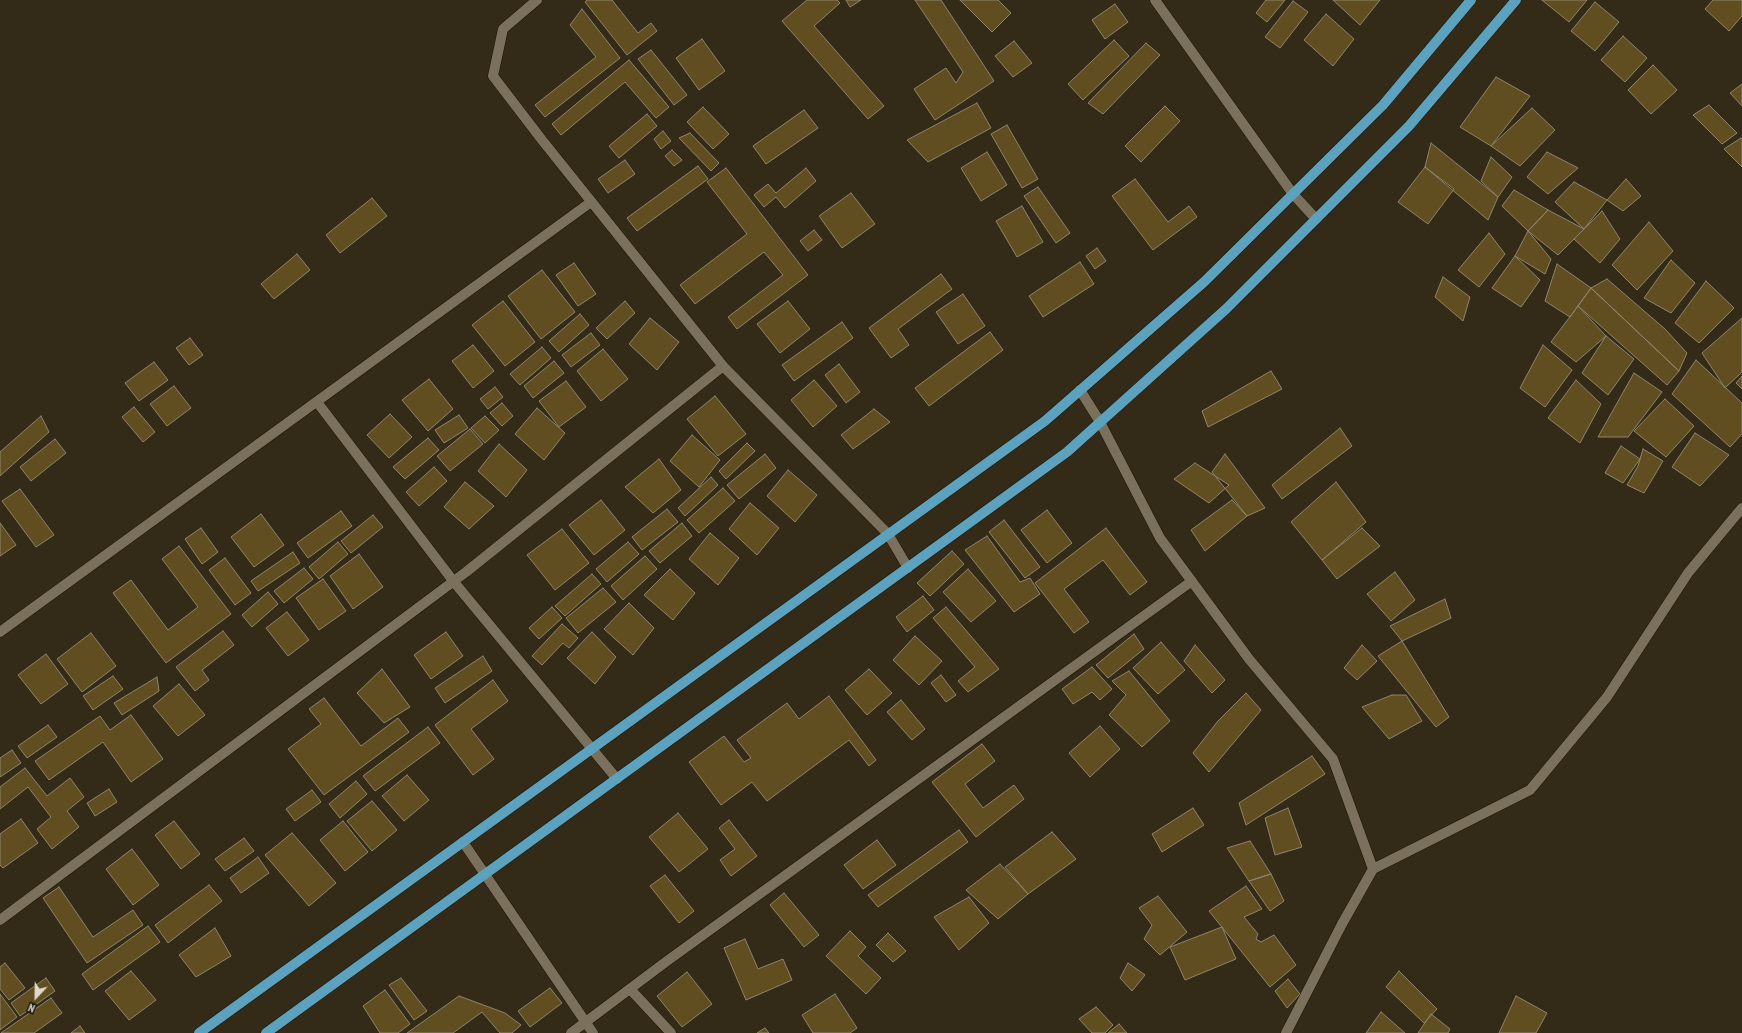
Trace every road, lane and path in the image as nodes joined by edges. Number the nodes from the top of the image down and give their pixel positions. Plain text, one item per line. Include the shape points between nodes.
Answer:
1 (537, 0) edge
2 (1471, 0) edge
3 (1516, 0) edge
4 (1158, 1) edge
5 (1293, 194) junction
6 (592, 202) junction
7 (1316, 219) junction
8 (723, 366) junction
9 (1080, 390) junction
10 (317, 402) junction
11 (1100, 422) junction
12 (1742, 508) edge
13 (888, 534) junction
14 (908, 568) junction
15 (1192, 581) junction
16 (454, 582) junction
17 (0, 632) edge
18 (591, 749) junction
19 (617, 779) junction
20 (463, 842) junction
21 (1373, 869) junction
22 (486, 874) junction
23 (0, 920) edge
24 (630, 988) junction
25 (586, 1022) junction
26 (199, 1033) edge
27 (266, 1033) edge
28 (571, 1033) edge
29 (593, 1033) edge
30 (671, 1033) edge
31 (1286, 1033) edge

1 - 6 street via 503,29 494,76
2 - 5 main road via 1383,105
3 - 7 main road via 1409,126
4 - 5 street
5 - 7 street
5 - 9 main road via 1204,282
6 - 8 street
6 - 10 street
7 - 11 main road via 1226,309
8 - 13 street
8 - 16 street
9 - 11 street
9 - 13 main road via 1046,421
10 - 16 street
10 - 17 street
11 - 14 main road via 1067,452
11 - 15 street via 1160,538
12 - 21 street via 1688,573 1607,697 1530,790
13 - 14 street
13 - 18 main road
14 - 19 main road
15 - 21 street via 1249,659 1333,759
15 - 24 street
16 - 18 street
16 - 23 street
18 - 19 street
18 - 20 main road
19 - 22 main road
20 - 22 street
20 - 26 main road
21 - 31 street
22 - 25 street
22 - 27 main road
24 - 25 street
24 - 30 street
25 - 28 street
25 - 29 street

